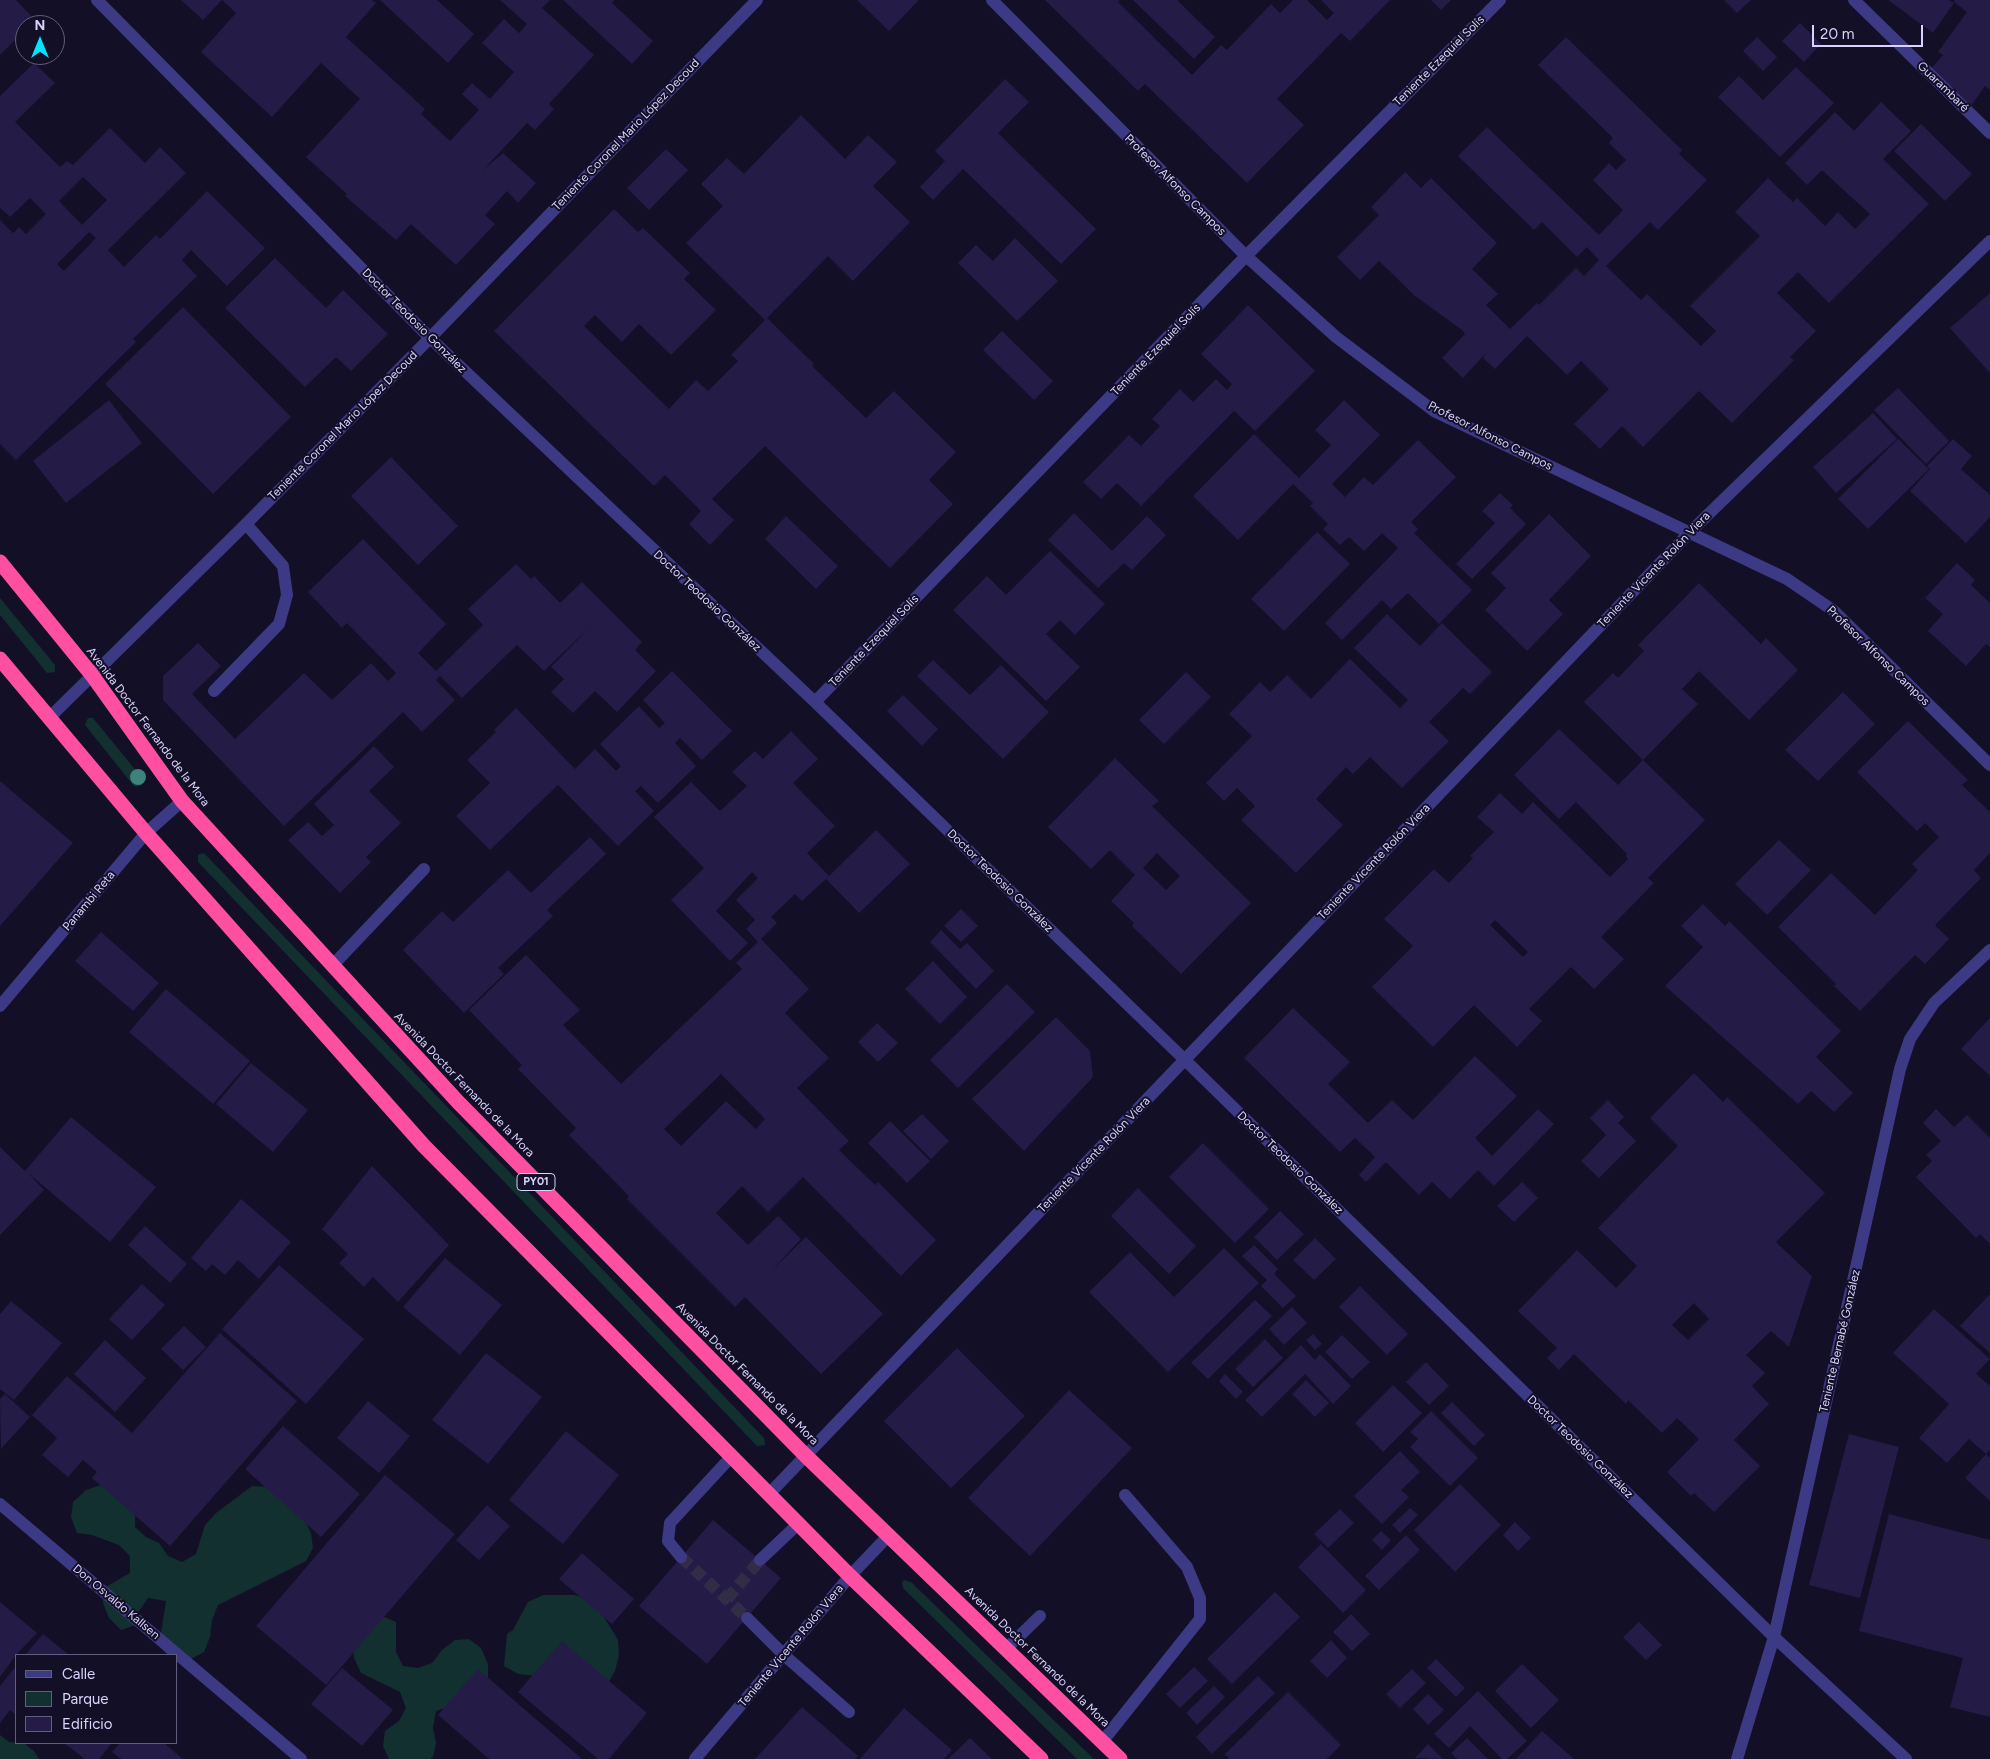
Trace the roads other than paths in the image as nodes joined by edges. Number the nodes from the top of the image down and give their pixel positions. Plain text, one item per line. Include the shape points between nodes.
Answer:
1 (97, 0) edge
2 (757, 0) edge
3 (992, 0) edge
4 (1500, 0) edge
5 (1854, 0) edge
6 (1990, 133) edge
7 (1990, 241) edge
8 (1246, 256) junction
9 (430, 338) junction
10 (246, 524) junction
11 (1688, 533) junction
12 (0, 562) edge
13 (0, 659) edge
14 (92, 675) junction
15 (214, 690) dead end
16 (814, 702) junction
17 (50, 717) junction
18 (1990, 765) edge
19 (182, 801) junction
20 (146, 833) junction
21 (424, 869) dead end
22 (1990, 950) edge
23 (332, 966) junction
24 (0, 1006) edge
25 (1185, 1060) junction
26 (806, 1456) junction
27 (731, 1457) junction
28 (769, 1494) junction
29 (1125, 1495) dead end
30 (0, 1504) edge
31 (798, 1524) junction
32 (889, 1535) junction
33 (681, 1557) tunnel mouth
34 (760, 1560) tunnel mouth
35 (850, 1576) junction
36 (1040, 1616) dead end
37 (746, 1618) tunnel mouth
38 (1774, 1637) junction
39 (1007, 1648) junction
40 (177, 1654) edge
41 (178, 1655) edge
42 (784, 1655) junction
43 (849, 1712) dead end
44 (1102, 1742) junction
45 (301, 1759) edge
46 (695, 1759) edge
47 (1041, 1759) edge
48 (1120, 1759) edge
49 (1737, 1759) edge
50 (1906, 1759) edge

1 - 9 street, Doctor Teodosio González
2 - 9 street, Teniente Coronel Mario López Decoud
3 - 8 street, Profesor Alfonso Campos
4 - 8 street, Teniente Ezequiel Solís
5 - 6 street, Guarambaré
7 - 11 street, Teniente Vicente Rolón Viera
8 - 11 street, Profesor Alfonso Campos via 1336,337 1434,411
8 - 16 street, Teniente Ezequiel Solís
9 - 10 street, Teniente Coronel Mario López Decoud
9 - 16 street, Doctor Teodosio González
10 - 14 street, Teniente Coronel Mario López Decoud
10 - 15 street via 283,566 287,595 279,624
11 - 18 street, Profesor Alfonso Campos via 1788,579 1834,611
11 - 25 street, Teniente Vicente Rolón Viera
12 - 14 highway, Avenida Doctor Fernando de la Mora / PY01
13 - 17 highway
14 - 17 street, Teniente Coronel Mario López Decoud
14 - 19 highway, Avenida Doctor Fernando de la Mora / PY01
16 - 25 street, Doctor Teodosio González
17 - 20 highway
19 - 20 street, Panambi Reta
19 - 23 highway, Avenida Doctor Fernando de la Mora / PY01
20 - 24 street, Panambi Reta
20 - 27 highway via 424,1146
21 - 23 street
22 - 38 street, Teniente Bernabé González via 1934,1003 1910,1039 1896,1088
23 - 26 highway, Avenida Doctor Fernando de la Mora / PY01 via 458,1102
25 - 26 street, Teniente Vicente Rolón Viera
25 - 38 street, Doctor Teodosio González
26 - 28 street, Teniente Vicente Rolón Viera
26 - 32 highway, Avenida Doctor Fernando de la Mora / PY01
27 - 28 highway
27 - 33 street via 670,1523 668,1541
28 - 31 highway
29 - 44 street via 1187,1567 1200,1598 1200,1619
30 - 40 street, Don Osvaldo Kallsen
31 - 34 street
31 - 35 highway
32 - 35 street, Teniente Vicente Rolón Viera
32 - 39 highway, Avenida Doctor Fernando de la Mora / PY01
35 - 42 street, Teniente Vicente Rolón Viera
35 - 47 highway
36 - 39 street
37 - 42 street
38 - 49 street, Teniente Bernabé González
38 - 50 street, Doctor Teodosio González
39 - 44 highway, Avenida Doctor Fernando de la Mora / PY01
41 - 45 street, Don Osvaldo Kallsen
42 - 43 street
42 - 46 street, Teniente Vicente Rolón Viera
44 - 48 highway, Avenida Doctor Fernando de la Mora / PY01

